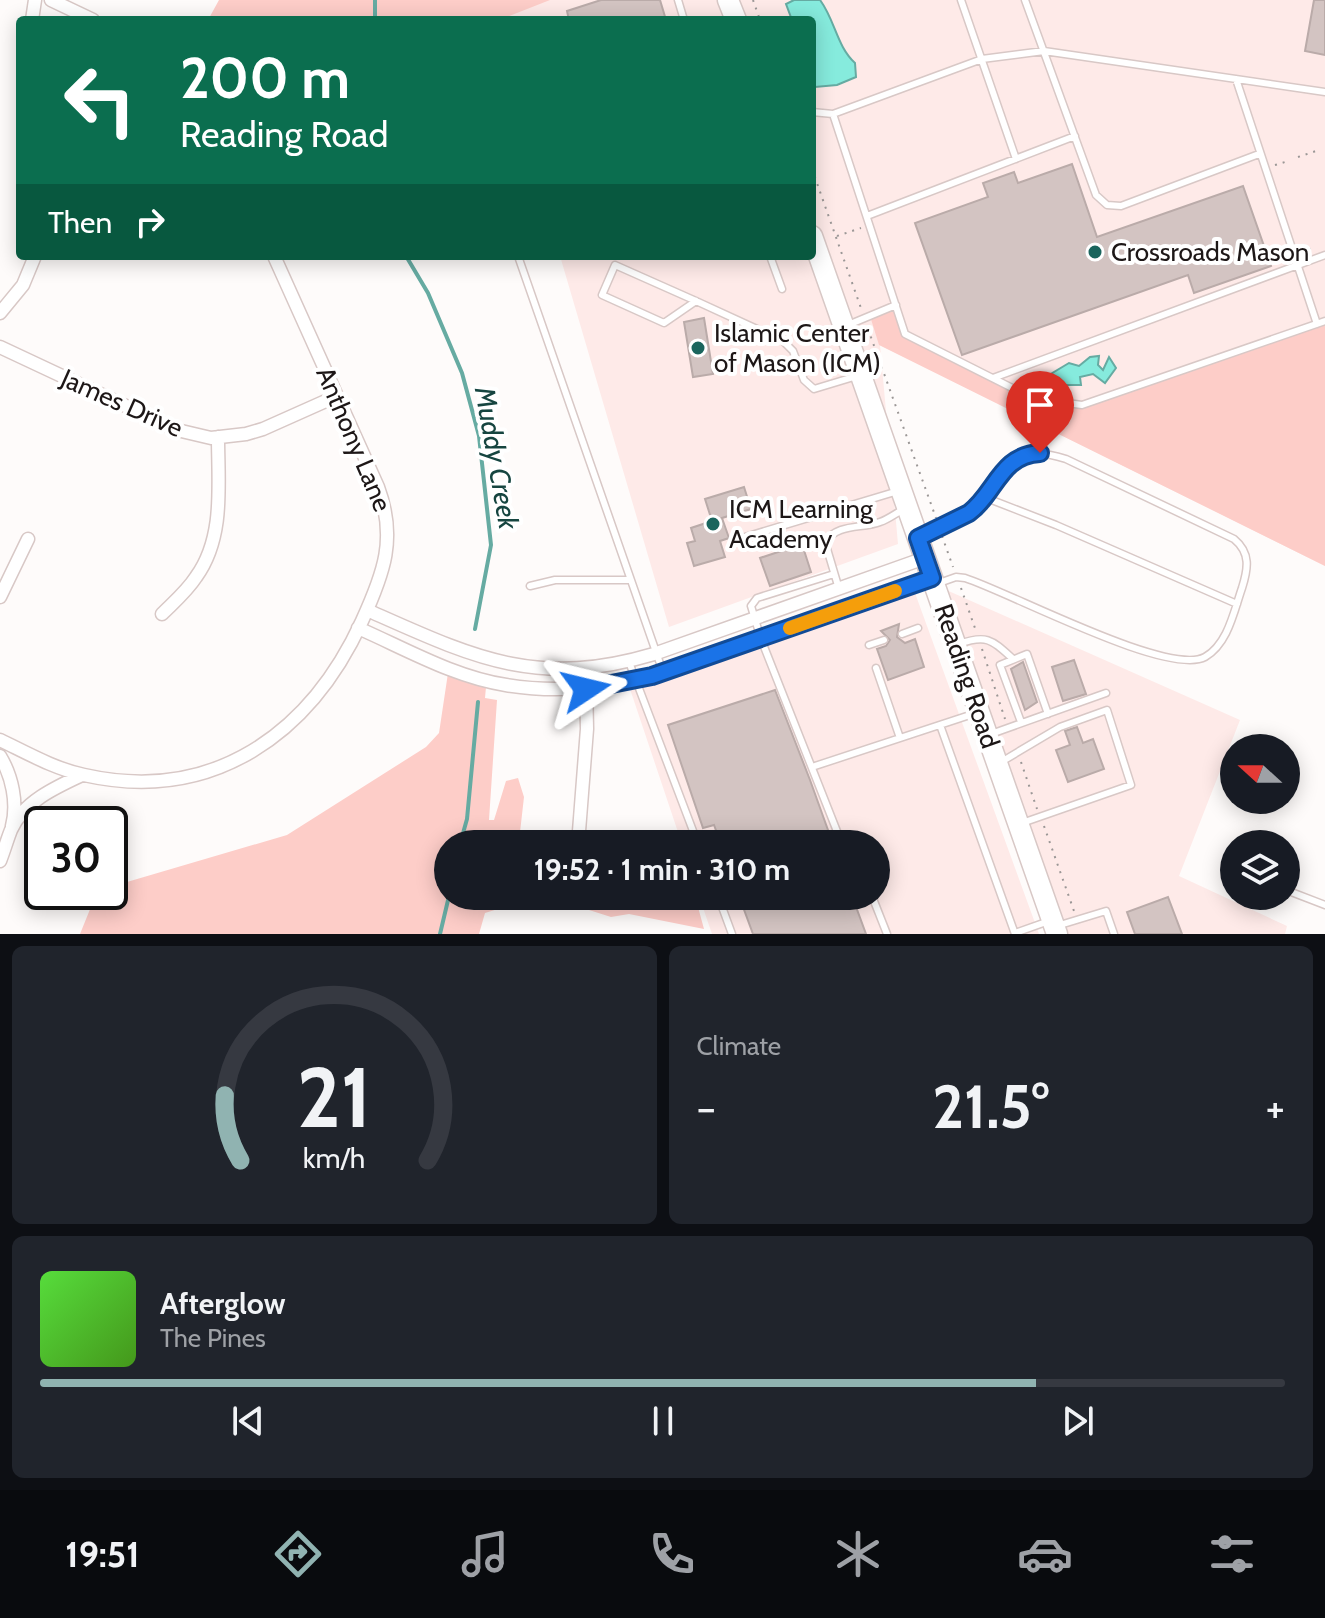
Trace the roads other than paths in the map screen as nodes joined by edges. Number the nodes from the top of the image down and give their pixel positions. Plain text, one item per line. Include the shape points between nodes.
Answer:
1 (51, 0) edge
2 (961, 0) edge
3 (1025, 0) edge
4 (85, 16) edge
5 (1044, 51) junction
6 (982, 59) junction
7 (1236, 79) junction
8 (1325, 92) edge
9 (816, 112) edge
10 (833, 114) junction
11 (1075, 136) junction
12 (1259, 154) junction
13 (1016, 159) junction
14 (867, 216) junction
15 (816, 247) edge
16 (1325, 255) edge
17 (33, 260) edge
18 (276, 260) edge
19 (519, 260) edge
20 (771, 260) edge
21 (1297, 266) junction
22 (782, 289) dead end
23 (696, 301) junction
24 (896, 305) junction
25 (0, 313) edge
26 (1325, 321) edge
27 (1317, 324) junction
28 (844, 327) junction
29 (0, 347) edge
30 (861, 375) junction
31 (993, 378) junction
32 (337, 396) junction
33 (218, 437) junction
34 (984, 497) junction
35 (904, 498) junction
36 (745, 537) dead end
37 (918, 538) junction
38 (28, 539) dead end
39 (834, 574) junction
40 (931, 574) junction
41 (629, 580) junction
42 (530, 586) dead end
43 (839, 589) junction
44 (0, 597) edge
45 (1237, 604) junction
46 (367, 610) junction
47 (162, 614) dead end
48 (757, 618) junction
49 (358, 628) junction
50 (918, 628) dead end
51 (902, 634) dead end
52 (761, 639) junction
53 (884, 640) dead end
54 (869, 645) dead end
55 (956, 645) junction
56 (654, 654) junction
57 (1013, 659) junction
58 (629, 662) junction
59 (876, 668) dead end
60 (586, 669) junction
61 (663, 672) junction
62 (1013, 676) dead end
63 (637, 680) junction
64 (1005, 680) junction
65 (586, 689) junction
66 (1106, 693) dead end
67 (1020, 695) dead end
68 (1012, 699) junction
69 (979, 711) junction
70 (1048, 714) junction
71 (1021, 722) junction
72 (940, 725) junction
73 (987, 735) junction
74 (900, 738) junction
75 (0, 740) edge
76 (0, 756) edge
77 (997, 764) junction
78 (812, 767) junction
79 (82, 775) junction
80 (1019, 824) junction
81 (11, 830) junction
82 (579, 830) edge
83 (693, 830) edge
84 (837, 830) edge
85 (0, 861) edge
86 (1300, 895) edge
87 (1325, 905) edge
88 (723, 910) edge
89 (878, 910) edge
90 (1055, 926) edge
91 (732, 934) edge
92 (887, 934) edge
93 (1015, 934) edge
94 (1114, 934) edge

1 - 4 street
2 - 6 lane
3 - 5 lane
5 - 6 lane
5 - 7 lane
5 - 11 lane
6 - 10 lane
6 - 13 lane
7 - 8 lane
7 - 12 lane
9 - 10 lane
10 - 14 lane
11 - 12 lane via 1096,195 1107,205 1121,206
11 - 13 lane
12 - 21 lane
13 - 14 lane
14 - 24 lane
15 - 28 main road, Reading Road
16 - 21 lane
17 - 25 street via 23,285
18 - 32 street, Anthony Lane
19 - 41 lane
20 - 22 lane
21 - 27 lane
21 - 31 lane
23 - 23 lane via 615,265 602,295 664,323
23 - 30 lane via 783,341 814,389
24 - 28 lane
24 - 31 lane via 905,334
26 - 27 lane
27 - 31 lane via 1082,405 1022,393
28 - 30 main road, Reading Road
29 - 33 street, James Drive via 177,430
30 - 35 main road, Reading Road
32 - 33 street, James Drive via 263,429
32 - 46 street, Anthony Lane via 388,520 387,555
33 - 47 street via 213,542 198,575
34 - 37 lane via 969,513
34 - 45 lane
34 - 45 lane via 1008,465 1023,456 1040,453 1066,459 1241,544 1247,569
35 - 36 lane
35 - 37 main road, Reading Road
35 - 39 lane via 880,522 843,528 829,536 825,542
37 - 40 main road, Reading Road
38 - 44 street
39 - 43 lane
39 - 48 lane via 757,598 751,606
40 - 43 street
40 - 45 lane via 972,580 1072,625 1181,661 1199,660 1214,650
40 - 52 street
40 - 55 main road, Reading Road
41 - 42 lane via 555,580
41 - 56 lane
43 - 48 street
46 - 49 street, Anthony Lane
46 - 60 street via 486,659 521,667
48 - 52 lane
48 - 56 street
49 - 65 street via 487,681
49 - 79 street, Anthony Lane via 317,697 279,734 241,757 165,780
50 - 51 lane
52 - 61 street
52 - 78 lane
53 - 54 lane
55 - 57 lane via 978,637
55 - 69 main road, Reading Road
56 - 58 street
56 - 61 lane
57 - 64 lane via 1000,665
57 - 70 lane via 1027,654
58 - 60 street
58 - 63 lane
59 - 74 lane
60 - 65 street
61 - 63 street
62 - 64 lane
63 - 65 street
63 - 83 lane
64 - 68 lane
65 - 82 street
66 - 70 lane
67 - 68 lane
68 - 71 lane
69 - 72 lane
69 - 73 main road, Reading Road
70 - 71 lane
71 - 73 lane
72 - 74 lane
72 - 93 lane
73 - 77 main road, Reading Road
74 - 78 lane
75 - 79 street, Anthony Lane
76 - 81 street via 14,800
77 - 80 main road, Reading Road
77 - 80 lane via 1060,727 1107,710 1131,785
78 - 84 lane
79 - 81 street via 34,802
80 - 90 main road, Reading Road
81 - 85 street
86 - 87 lane
88 - 91 lane
89 - 92 lane
90 - 93 lane
90 - 94 lane via 1106,911

